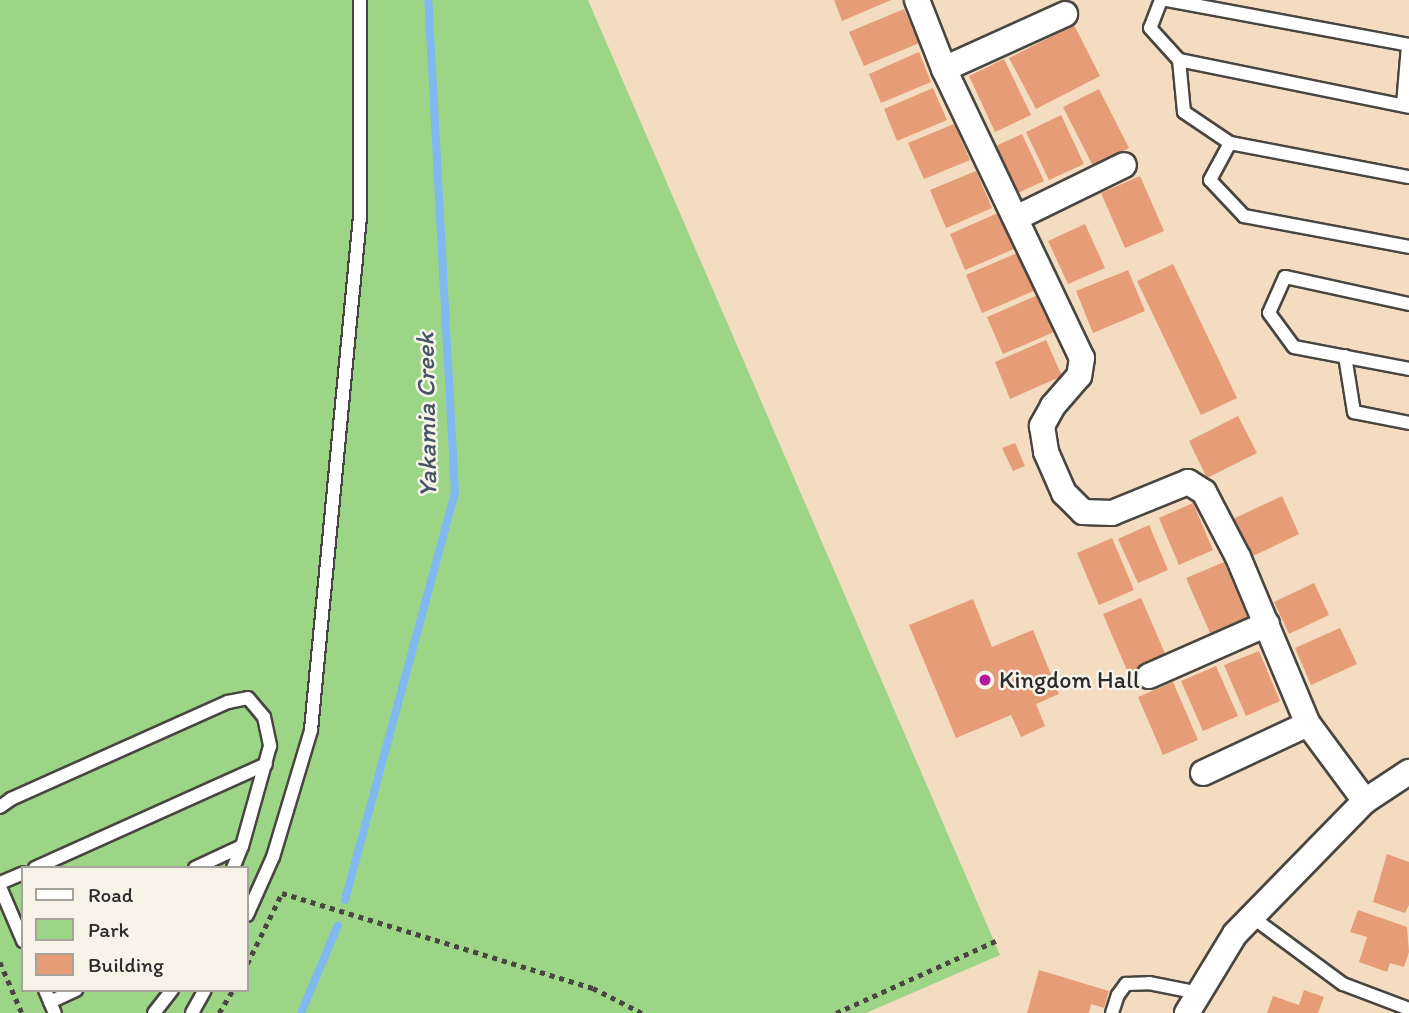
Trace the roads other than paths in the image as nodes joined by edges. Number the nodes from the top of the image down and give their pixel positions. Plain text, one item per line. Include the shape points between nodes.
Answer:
1 (360, 0) edge
2 (917, 0) edge
3 (1161, 0) edge
4 (1167, 0) edge
5 (1065, 14) dead end
6 (1409, 45) edge
7 (1180, 60) junction
8 (944, 69) junction
9 (1406, 106) edge
10 (1230, 143) junction
11 (1124, 165) dead end
12 (1409, 177) edge
13 (1016, 218) junction
14 (1409, 247) edge
15 (1409, 304) edge
16 (1345, 356) junction
17 (1409, 369) edge
18 (1409, 423) edge
19 (1267, 624) junction
20 (1149, 676) dead end
21 (1308, 724) junction
22 (266, 764) junction
23 (1409, 772) edge
24 (1203, 773) dead end
25 (1365, 801) junction
26 (0, 807) edge
27 (242, 846) junction
28 (39, 866) edge
29 (199, 866) edge
30 (234, 866) edge
31 (21, 874) edge
32 (0, 885) edge
33 (248, 913) edge
34 (1244, 925) junction
35 (21, 936) edge
36 (72, 992) edge
37 (170, 992) edge
38 (204, 992) edge
39 (50, 1002) edge
40 (1193, 1003) edge
41 (1409, 1009) edge
42 (154, 1013) edge
43 (192, 1013) edge
44 (1112, 1013) edge

1 - 33 lane via 360,216 311,730 273,857
2 - 8 street
3 - 7 lane via 1150,28
4 - 6 lane
5 - 8 street
6 - 9 lane
7 - 9 lane
7 - 10 lane via 1184,112
8 - 13 street
10 - 12 lane
10 - 14 lane via 1210,180 1244,216
11 - 13 street
13 - 19 street via 1082,358 1079,376 1042,426 1046,452 1064,493 1083,512 1112,513 1188,482 1204,492
15 - 16 lane via 1285,277 1269,313 1294,346
16 - 17 lane
16 - 18 lane via 1354,412
19 - 20 street
19 - 21 street
21 - 24 street
21 - 25 street
22 - 26 lane via 270,746 264,717 248,698 228,702
22 - 27 lane
22 - 28 lane
23 - 25 street
25 - 34 street
27 - 29 lane
27 - 30 lane
31 - 32 lane
32 - 35 lane
34 - 40 street
34 - 41 lane via 1343,984
36 - 39 lane
37 - 42 lane
38 - 43 lane
40 - 44 lane via 1149,983 1126,984

